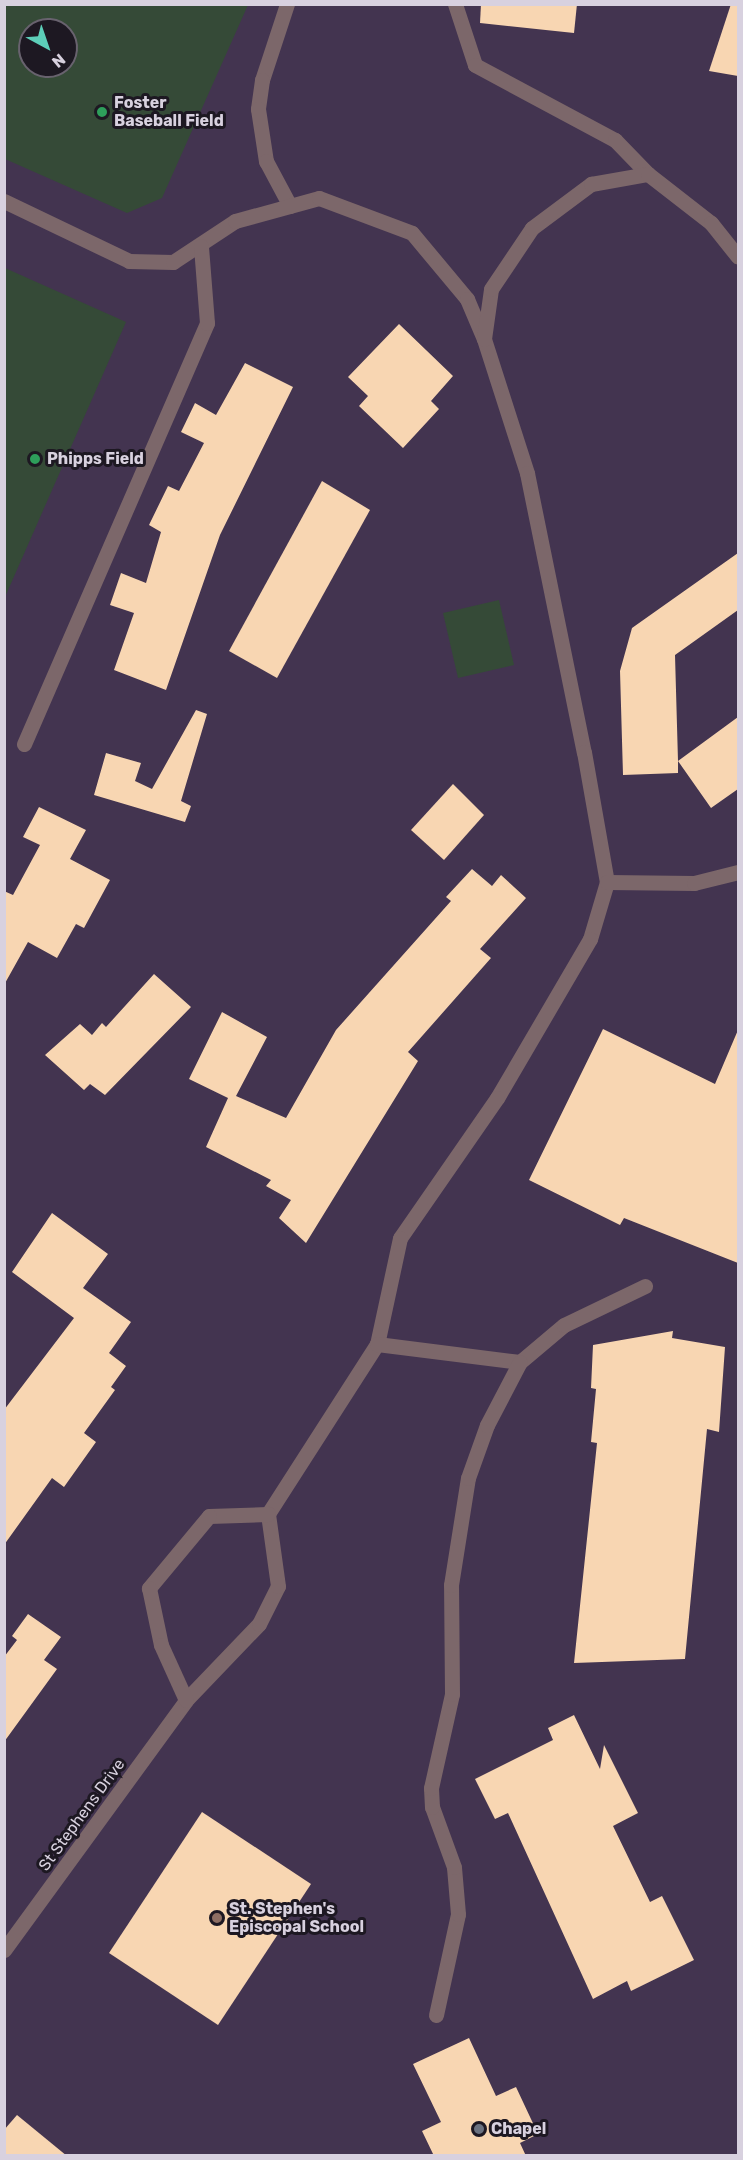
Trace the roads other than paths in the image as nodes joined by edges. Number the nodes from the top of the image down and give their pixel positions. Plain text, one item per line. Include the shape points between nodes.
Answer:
1 (287, 4) edge
2 (455, 4) edge
3 (648, 174) junction
4 (4, 201) edge
5 (290, 206) junction
6 (201, 246) junction
7 (738, 257) edge
8 (484, 339) junction
9 (24, 744) dead end
10 (738, 872) edge
11 (607, 882) junction
12 (645, 1286) dead end
13 (377, 1344) junction
14 (520, 1362) junction
15 (268, 1514) junction
16 (186, 1700) junction
17 (4, 1950) edge
18 (436, 2016) dead end

1 - 5 street via 262,80 258,109 266,161
2 - 3 street via 475,65 615,140
3 - 7 street via 711,224
3 - 8 street via 591,184 532,228 491,289
4 - 6 street via 129,261 173,262
5 - 6 street via 235,221
5 - 8 street via 319,198 412,233 467,299
6 - 9 street via 207,323
8 - 11 street via 527,473
10 - 11 street via 694,883
11 - 13 street via 590,939 498,1098 400,1238
12 - 14 street via 564,1325
13 - 14 street
13 - 15 street
14 - 18 street via 487,1425 468,1478 451,1585 452,1694 432,1797 454,1867 458,1914
15 - 16 street, St Stephens Drive via 278,1586 259,1623
15 - 16 street via 209,1516 149,1588 161,1645
16 - 17 street, St Stephens Drive

